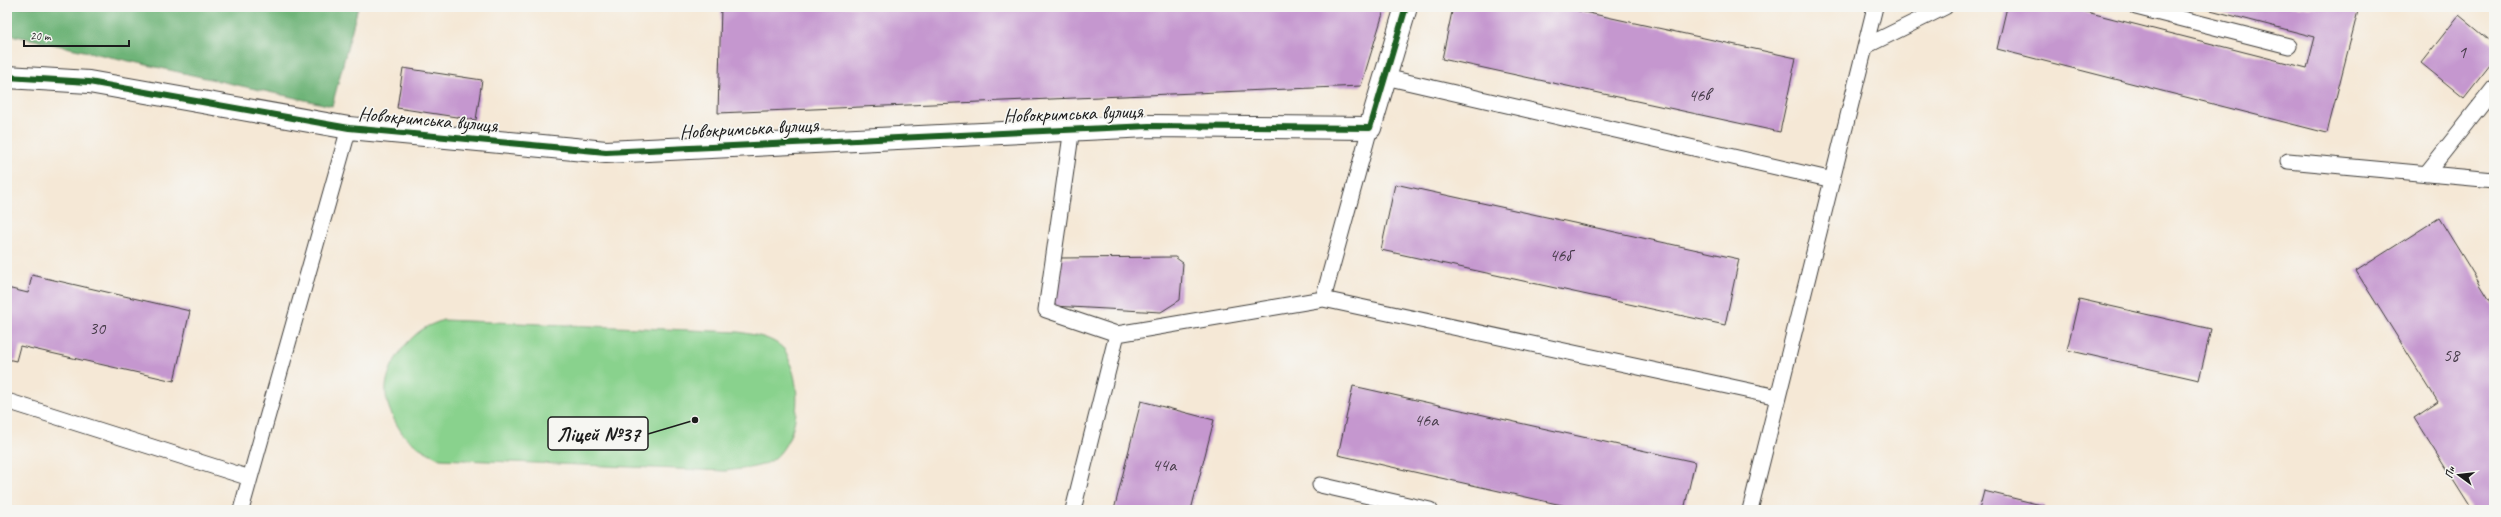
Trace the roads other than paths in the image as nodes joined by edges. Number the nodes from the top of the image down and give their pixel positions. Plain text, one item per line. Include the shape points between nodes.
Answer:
1 (1406, 7) edge
2 (1876, 7) edge
3 (1945, 7) edge
4 (2136, 7) edge
5 (1866, 46) junction
6 (2289, 46) dead end
7 (7, 77) edge
8 (1385, 77) junction
9 (2494, 88) edge
10 (349, 128) junction
11 (1072, 128) junction
12 (1370, 128) junction
13 (2288, 161) dead end
14 (2426, 174) junction
15 (1833, 180) junction
16 (2494, 180) edge
17 (1324, 299) junction
18 (1117, 334) junction
19 (1778, 397) junction
20 (7, 401) edge
21 (250, 478) junction
22 (1320, 485) dead end
23 (241, 510) edge
24 (1073, 510) edge
25 (1430, 510) edge
26 (1750, 510) edge

1 - 8 street
2 - 5 lane
3 - 5 lane
4 - 6 lane
5 - 15 lane
7 - 10 street, Новокримська вулиця via 89,82
8 - 12 street
8 - 15 lane
9 - 14 lane
10 - 11 street, Новокримська вулиця via 606,152
10 - 21 lane
11 - 12 street, Новокримська вулиця
11 - 18 lane via 1046,310
12 - 17 lane
13 - 14 lane
14 - 16 lane
15 - 19 lane
17 - 18 lane
17 - 19 lane
18 - 24 lane
19 - 26 lane
20 - 21 lane
21 - 23 lane
22 - 25 lane

